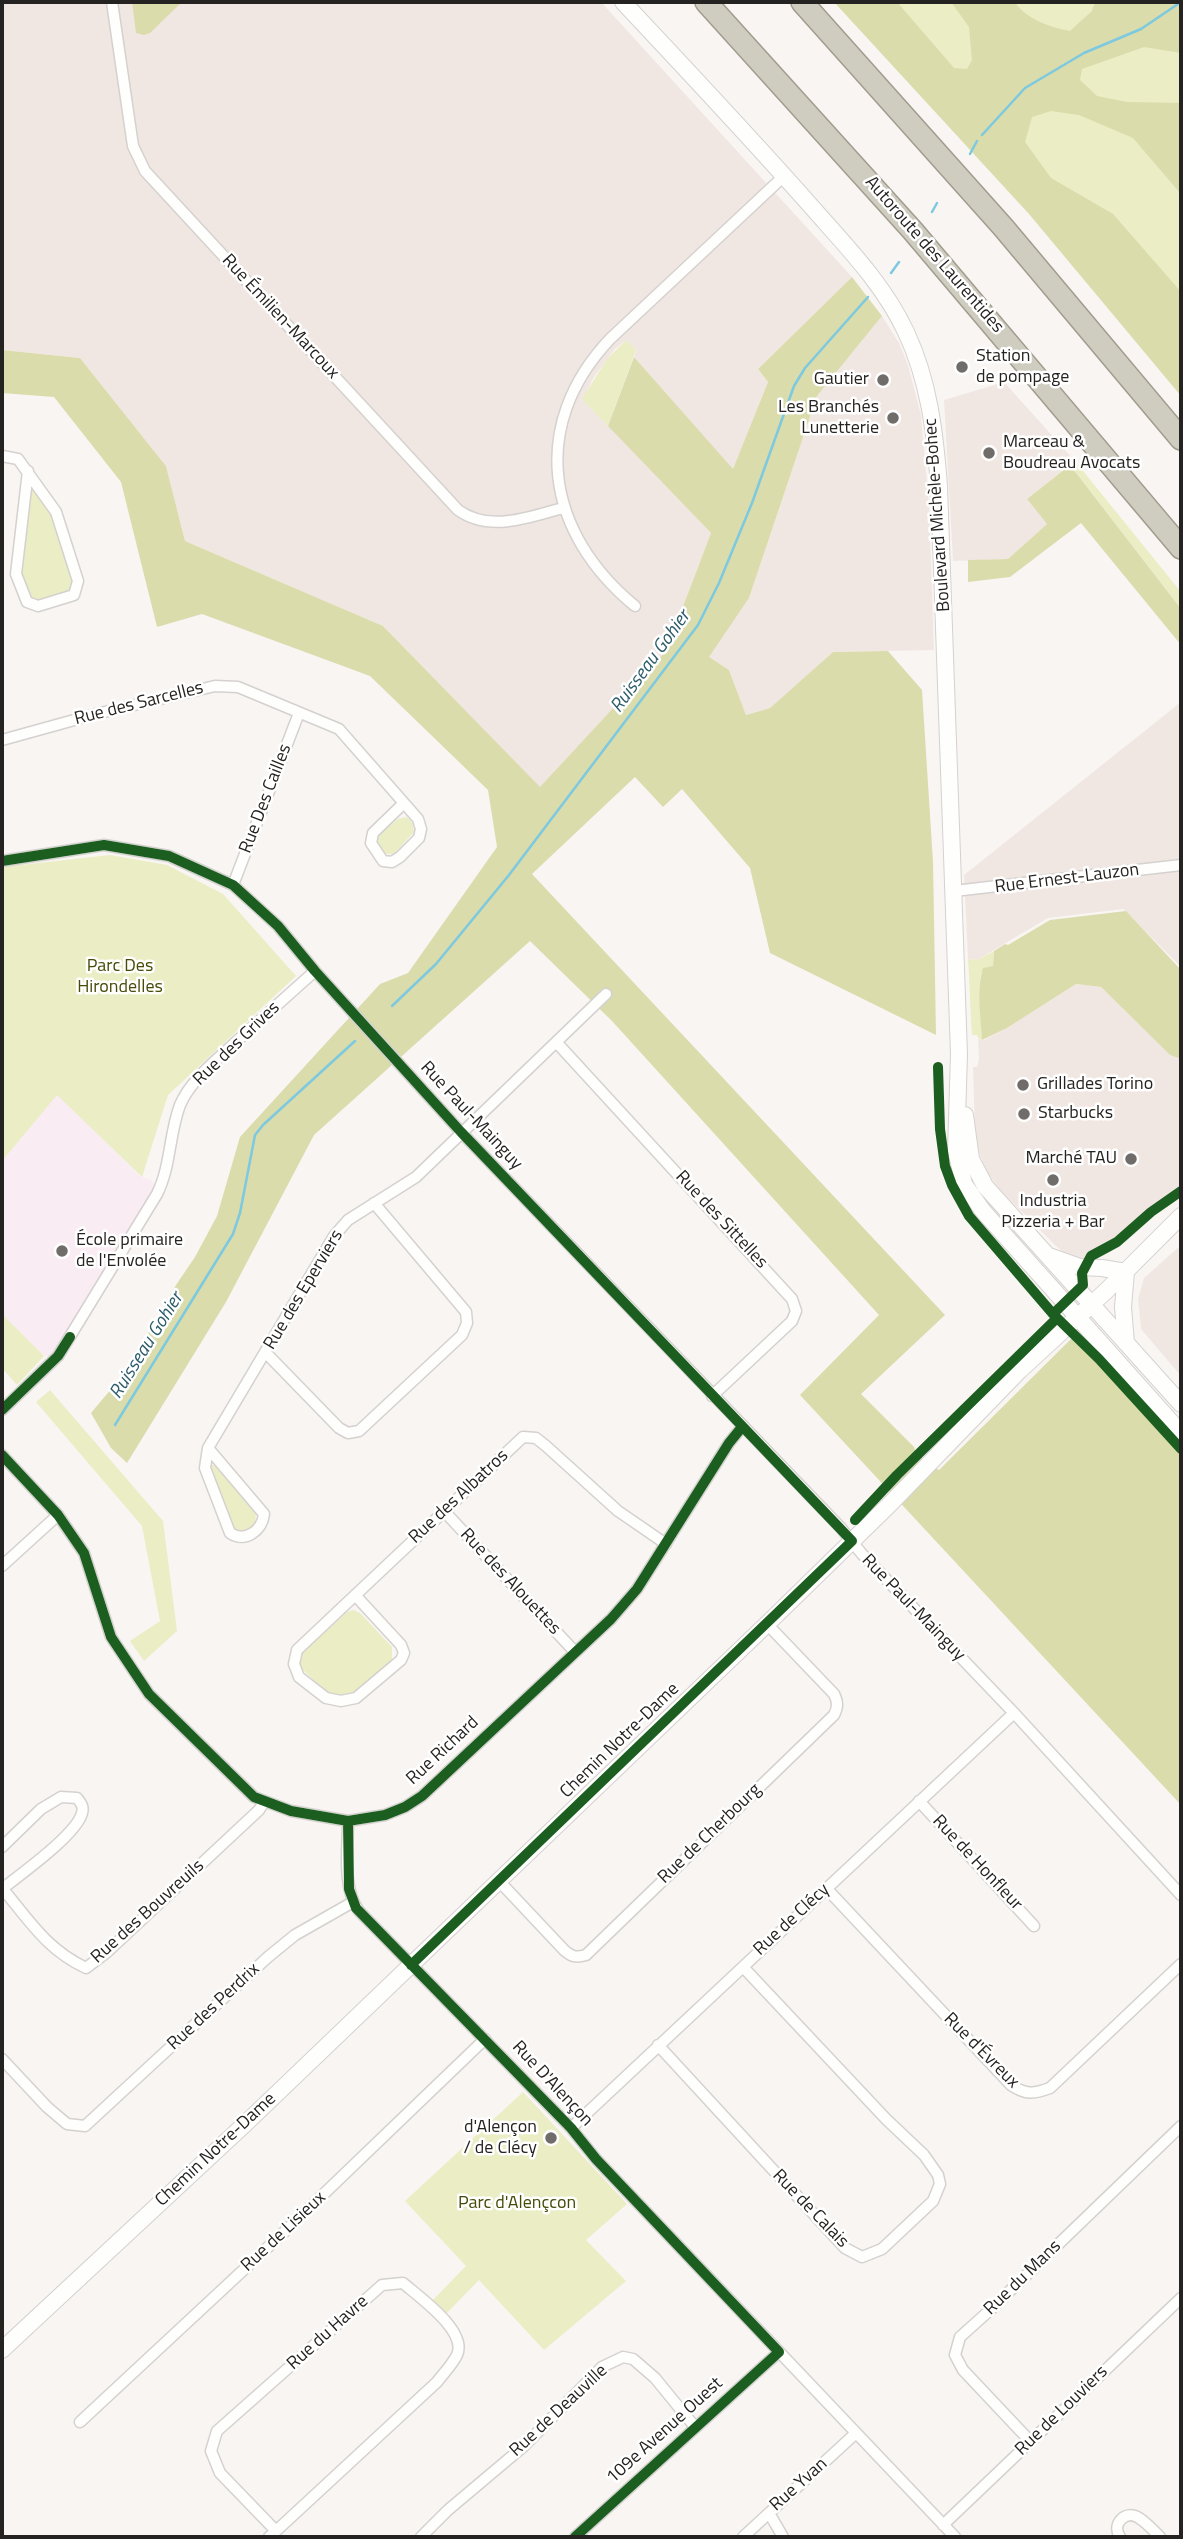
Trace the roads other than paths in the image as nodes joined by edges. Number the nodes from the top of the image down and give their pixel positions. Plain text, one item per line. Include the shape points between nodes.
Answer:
1 (112, 2) edge
2 (623, 2) edge
3 (706, 2) edge
4 (802, 2) edge
5 (784, 176) junction
6 (1181, 439) edge
7 (2, 456) edge
8 (28, 471) junction
9 (564, 508) junction
10 (1181, 548) edge
11 (635, 606) dead end
12 (299, 713) junction
13 (2, 740) edge
14 (404, 803) junction
15 (2, 861) edge
16 (1181, 865) edge
17 (233, 885) junction
18 (954, 891) junction
19 (315, 971) junction
20 (606, 995) dead end
21 (557, 1043) junction
22 (958, 1054) junction
23 (461, 1132) junction
24 (374, 1203) junction
25 (1181, 1216) edge
26 (1044, 1254) junction
27 (1126, 1272) junction
28 (1090, 1306) junction
29 (1077, 1317) junction
30 (1126, 1343) junction
31 (265, 1353) junction
32 (712, 1396) junction
33 (1181, 1404) edge
34 (2, 1409) edge
35 (742, 1427) junction
36 (1181, 1433) edge
37 (208, 1448) junction
38 (2, 1455) edge
39 (444, 1511) junction
40 (58, 1515) junction
41 (852, 1541) junction
42 (666, 1544) junction
43 (2, 1566) edge
44 (355, 1595) junction
45 (767, 1624) junction
46 (575, 1652) junction
47 (1014, 1713) junction
48 (919, 1801) junction
49 (264, 1802) junction
50 (348, 1821) junction
51 (2, 1847) edge
52 (499, 1881) junction
53 (2, 1888) edge
54 (826, 1888) junction
55 (1181, 1895) edge
56 (353, 1902) junction
57 (1034, 1926) dead end
58 (1181, 1964) edge
59 (411, 1965) junction
60 (743, 1967) junction
61 (485, 2039) junction
62 (658, 2046) junction
63 (2, 2059) edge
64 (1181, 2126) edge
65 (571, 2128) junction
66 (1181, 2298) edge
67 (2, 2350) edge
68 (779, 2352) junction
69 (80, 2422) dead end
70 (695, 2427) junction
71 (856, 2433) junction
72 (1030, 2441) junction
73 (769, 2513) junction
74 (943, 2525) junction
75 (273, 2534) edge
76 (421, 2537) edge
77 (575, 2537) edge
78 (743, 2537) edge
79 (783, 2537) edge
80 (955, 2537) edge
81 (1120, 2537) edge
82 (1160, 2537) edge

1 - 9 street, Rue Émilien-Marcoux via 133,146 151,178 458,510 489,523
2 - 5 street, Boulevard Michèle-Bohec
3 - 10 highway, Autoroute des Laurentides via 913,231
4 - 6 highway via 1003,227
5 - 9 street via 590,360 567,404 561,427 558,466
5 - 18 street, Boulevard Michèle-Bohec via 890,302 914,350 928,393 941,512
7 - 8 street via 18,459
8 - 8 street via 56,512 78,581 75,595 38,606 27,602 16,574
9 - 11 street via 590,560
12 - 13 street, Rue des Sarcelles via 238,687 215,685
12 - 14 street, Rue des Sarcelles via 339,729
12 - 17 street, Rue Des Cailles
14 - 14 street, Rue des Sarcelles via 418,819 419,838 400,857 383,861 371,843 373,833
15 - 17 street, Rue Paul-Mainguy via 104,845 169,856
16 - 18 street, Rue Ernest-Lauzon
17 - 19 street, Rue Paul-Mainguy via 278,926
18 - 22 street, Boulevard Michèle-Bohec
19 - 23 street, Rue Paul-Mainguy
19 - 34 street, Rue des Grives via 191,1087 173,1128 166,1173 157,1194 58,1356
20 - 21 street, Rue des Eperviers
21 - 23 street, Rue des Eperviers
21 - 32 street, Rue des Sittelles via 792,1299 796,1311 792,1321
22 - 26 street, Boulevard Michèle-Bohec via 967,1138 977,1172 991,1195
22 - 29 street, Boulevard Michèle-Bohec via 956,1152 964,1184
23 - 24 street, Rue des Eperviers via 416,1177
23 - 32 street, Rue Paul-Mainguy
24 - 31 street, Rue des Eperviers via 334,1236
24 - 31 street via 466,1312 462,1335 359,1431 348,1433
25 - 27 street, Chemin Notre-Dame
26 - 27 street via 1080,1267
26 - 28 street, Boulevard Michèle-Bohec
27 - 28 street, Chemin Notre-Dame
27 - 30 street
28 - 29 street, Chemin Notre-Dame
28 - 30 street, Boulevard Michèle-Bohec
29 - 36 street, Boulevard Michèle-Bohec
29 - 41 street, Chemin Notre-Dame
30 - 33 street, Boulevard Michèle-Bohec
31 - 37 street, Rue des Eperviers
32 - 35 street, Rue Paul-Mainguy
35 - 41 street, Rue Paul-Mainguy
35 - 42 street, Rue Richard
37 - 37 street via 264,1514 262,1525 248,1537 230,1533 205,1468
38 - 40 street, Rue Richard
39 - 42 street, Rue des Albatros via 523,1437 536,1438 618,1511
39 - 44 street, Rue des Albatros
39 - 46 street, Rue des Alouettes
40 - 43 street
40 - 49 street, Rue Richard via 84,1553 111,1637 149,1694
41 - 45 street, Chemin Notre-Dame
41 - 47 street, Rue Paul-Mainguy
42 - 46 street, Rue Richard via 637,1589
44 - 44 street, Rue des Albatros via 404,1653 356,1698 326,1698 299,1677 294,1664 297,1650
45 - 52 street, Chemin Notre-Dame
45 - 52 street, Rue de Cherbourg via 834,1694 837,1709 586,1955 572,1956 564,1950
46 - 50 street, Rue Richard via 422,1796 384,1815
47 - 48 street, Rue de Clécy
47 - 55 street, Rue Paul-Mainguy
48 - 54 street, Rue de Clécy
48 - 57 street, Rue de Honfleur
49 - 50 street, Rue Richard
49 - 53 street, Rue des Bouvreuils via 86,1968 65,1958 43,1938
50 - 56 street via 348,1883
51 - 53 street via 41,1809 61,1797 77,1798 83,1807 82,1816 66,1836
52 - 59 street, Chemin Notre-Dame
54 - 58 street, Rue d'Évreux via 1021,2092 1050,2088
54 - 60 street, Rue de Clécy
56 - 59 street, Rue D'Alençon
56 - 63 street, Rue des Perdrix via 295,1935 268,1957 85,2126 67,2124
59 - 61 street, Rue D'Alençon
59 - 67 street, Chemin Notre-Dame
60 - 62 street, Rue de Clécy
60 - 62 street, Rue de Calais via 938,2175 940,2184 933,2201 907,2226 882,2249 862,2257 845,2248
61 - 65 street, Rue D'Alençon
61 - 69 street, Rue de Lisieux
62 - 65 street, Rue de Clécy
64 - 72 street, Rue du Mans via 960,2337 955,2355 963,2370
65 - 68 street, Rue D'Alençon
66 - 72 street, Rue de Louviers
68 - 70 street, 109e Avenue Ouest
68 - 71 street, Rue D'Alençon
70 - 76 street, Rue de Deauville via 655,2378 633,2359 623,2357 602,2367 524,2446
70 - 77 street, 109e Avenue Ouest
71 - 73 street, Rue Yvan
71 - 74 street, Rue D'Alençon
72 - 74 street, Rue de Louviers
73 - 78 street, Rue Yvan
73 - 79 street
74 - 80 street, Rue D'Alençon
75 - 75 street, Rue du Havre via 437,2382 458,2354 455,2333 402,2283 382,2285 217,2431 211,2451 220,2473
81 - 82 street via 1117,2525 1130,2515 1138,2516

